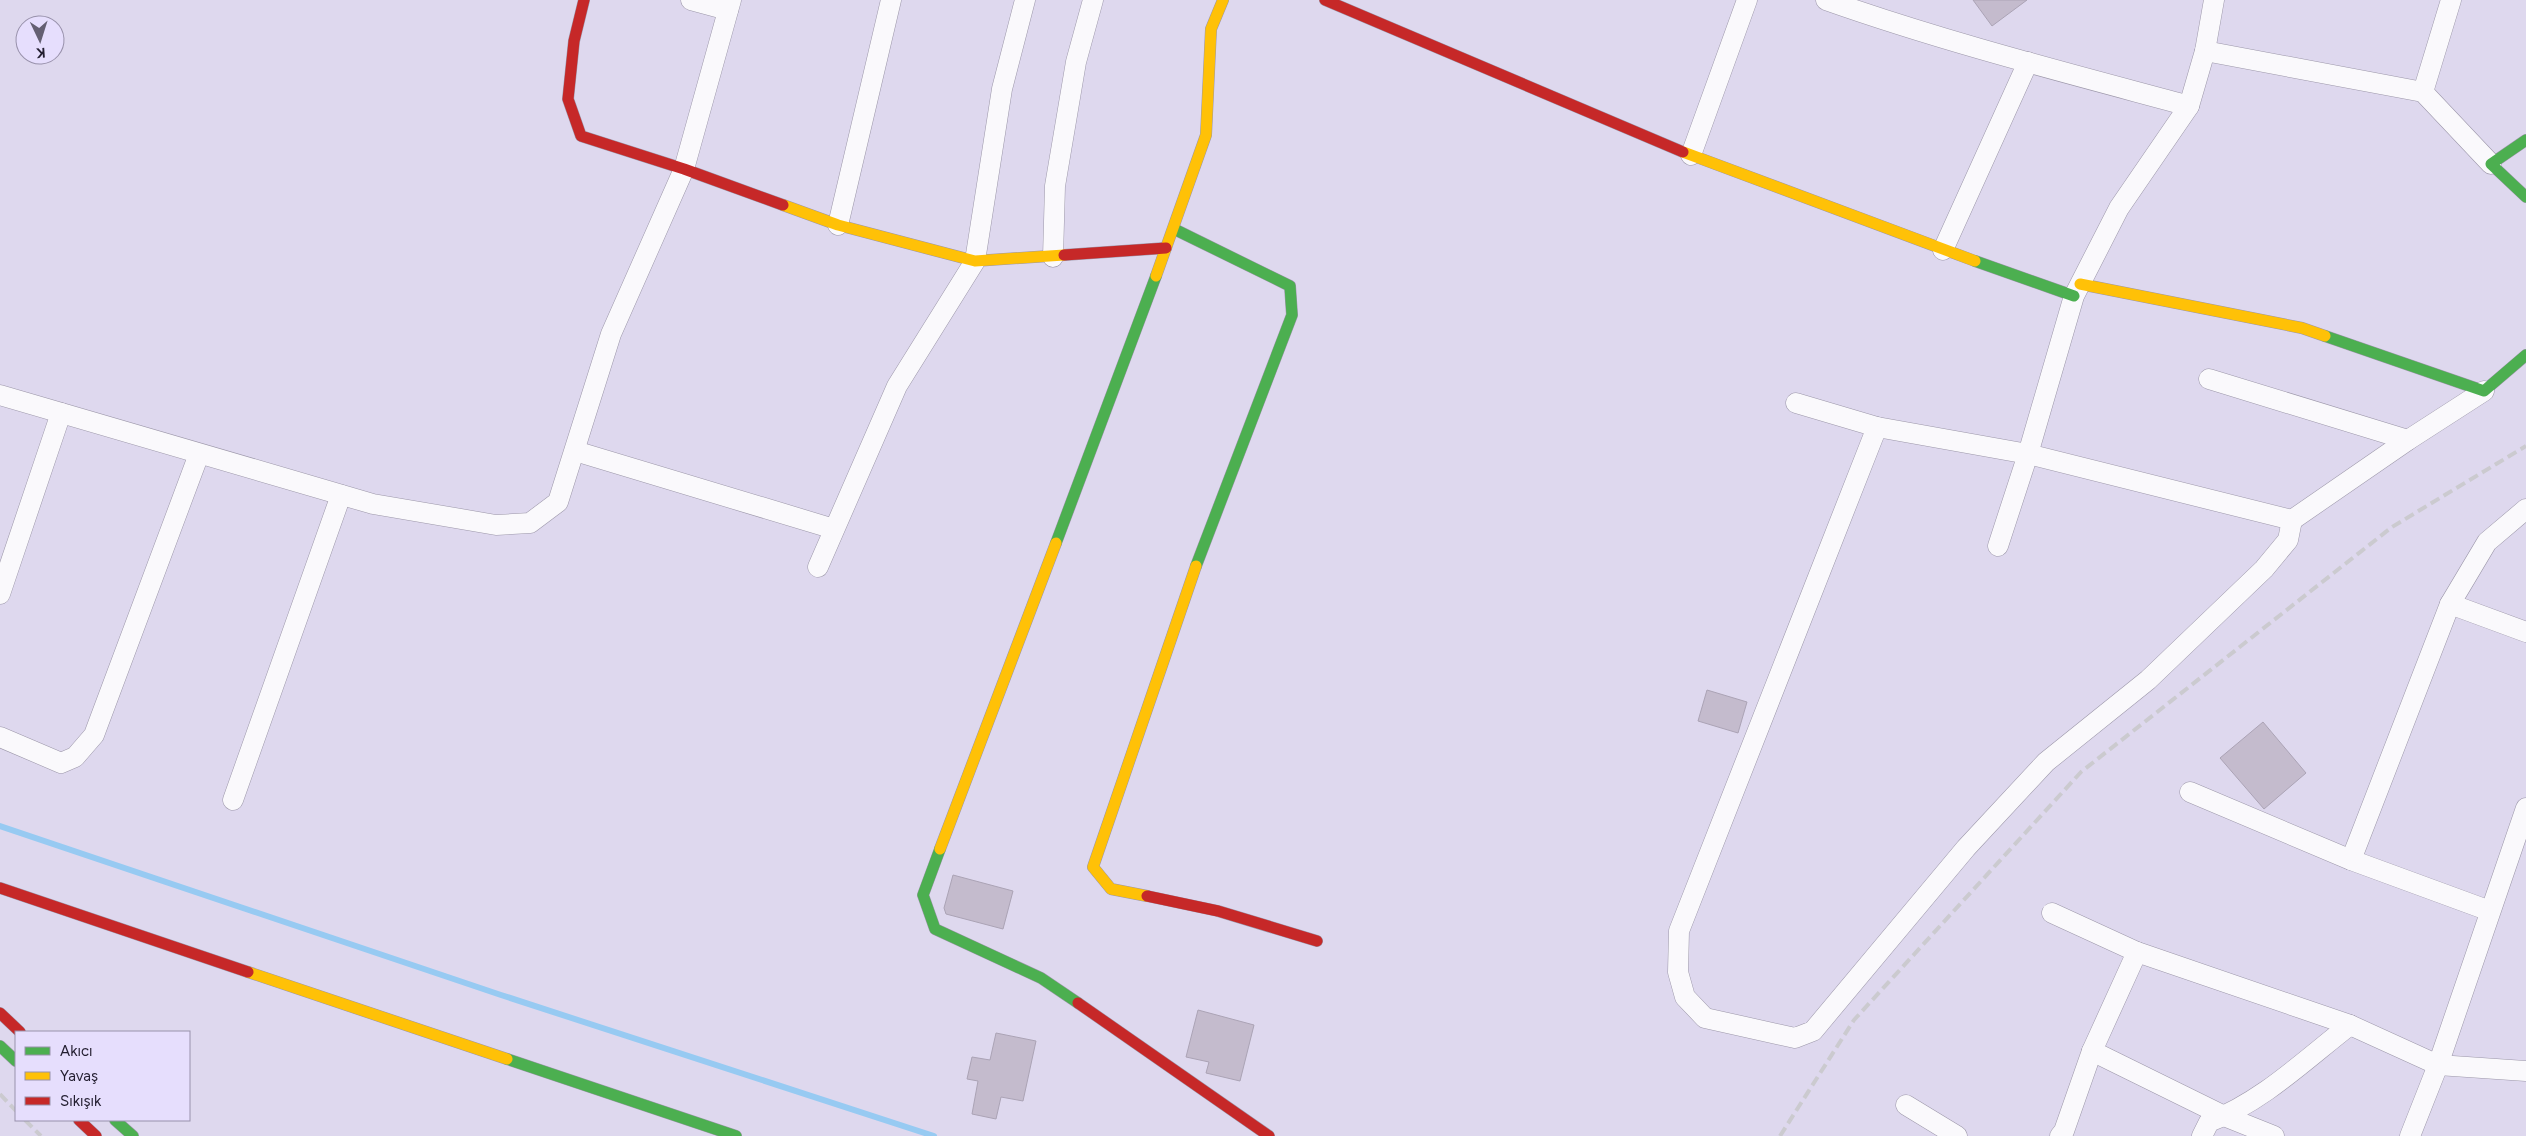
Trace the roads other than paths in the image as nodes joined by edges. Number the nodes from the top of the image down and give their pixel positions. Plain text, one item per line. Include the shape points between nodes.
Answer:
1 (584, 0) edge
2 (691, 0) edge
3 (891, 0) edge
4 (1025, 0) edge
5 (1093, 0) edge
6 (1223, 0) edge
7 (1325, 0) edge
8 (1747, 0) edge
9 (1826, 0) edge
10 (2214, 0) edge
11 (2451, 0) edge
12 (729, 5) edge
13 (1869, 7) edge
14 (2205, 51) junction
15 (2028, 62) junction
16 (2423, 92) junction
17 (2189, 106) junction
18 (2526, 140) edge
19 (1691, 155) junction
20 (2491, 164) junction
21 (684, 169) junction
22 (2526, 197) edge
23 (838, 225) junction
24 (1174, 229) junction
25 (1166, 248) junction
26 (1943, 250) junction
27 (1053, 257) junction
28 (975, 261) junction
29 (2077, 290) junction
30 (2526, 355) edge
31 (2209, 379) dead end
32 (2484, 390) junction
33 (0, 395) edge
34 (1796, 404) dead end
35 (61, 413) junction
36 (1877, 427) junction
37 (2408, 440) junction
38 (575, 451) junction
39 (199, 454) junction
40 (2028, 454) junction
41 (341, 495) junction
42 (2526, 509) edge
43 (2292, 520) junction
44 (834, 529) junction
45 (1998, 546) dead end
46 (818, 567) dead end
47 (0, 594) edge
48 (2450, 604) junction
49 (2526, 632) edge
50 (0, 737) edge
51 (2190, 792) dead end
52 (233, 800) dead end
53 (2526, 808) edge
54 (2351, 860) junction
55 (0, 888) edge
56 (2490, 911) junction
57 (2052, 913) dead end
58 (1317, 941) dead end
59 (2137, 952) junction
60 (0, 1013) edge
61 (2350, 1026) junction
62 (19, 1031) edge
63 (0, 1046) edge
64 (2092, 1051) junction
65 (15, 1060) edge
66 (2438, 1065) junction
67 (2526, 1071) edge
68 (1906, 1105) dead end
69 (2224, 1116) junction
70 (80, 1121) edge
71 (116, 1121) edge
72 (96, 1136) edge
73 (133, 1136) edge
74 (736, 1136) edge
75 (1269, 1136) edge
76 (1957, 1136) edge
77 (2060, 1136) edge
78 (2202, 1136) edge
79 (2274, 1136) edge
80 (2410, 1136) edge

1 - 21 main road via 574,42 568,99 581,136
2 - 12 street
3 - 23 street
4 - 28 street via 1002,90
5 - 27 street via 1076,62 1055,186
6 - 24 main road via 1211,29 1206,135
7 - 19 main road
8 - 19 street
9 - 13 street
10 - 14 street
11 - 16 street
12 - 21 street
13 - 15 street
14 - 16 street
14 - 17 street
15 - 17 street
15 - 26 street
16 - 20 street
17 - 29 street via 2119,208
18 - 20 main road
19 - 26 main road
20 - 22 main road
21 - 23 main road
21 - 38 street via 611,334
23 - 28 main road
24 - 25 main road
24 - 58 main road via 1290,286 1292,315 1195,569 1094,867 1111,889 1218,911
25 - 27 main road
25 - 75 main road via 923,895 935,929 1041,978
26 - 29 main road
27 - 28 main road
28 - 44 street via 897,386
29 - 32 main road via 2302,328
29 - 40 street
30 - 32 main road
31 - 37 street
32 - 37 street
33 - 35 street
34 - 36 street
35 - 39 street
35 - 47 street
36 - 40 street
36 - 43 street via 1679,931 1678,972 1685,997 1705,1018 1795,1038 1813,1030 1966,848 2046,762 2148,680 2264,569 2288,540
37 - 43 street
38 - 41 street via 558,502 530,523 496,525 373,504
38 - 44 street
39 - 41 street
39 - 50 street via 94,735 75,758 61,763
40 - 43 street
40 - 45 street
41 - 52 street
42 - 48 street via 2487,542
44 - 46 street
48 - 49 street
48 - 54 street
51 - 54 street
53 - 56 street
54 - 56 street
55 - 74 main road
56 - 66 street
57 - 59 street
59 - 61 street
59 - 64 street
60 - 62 main road
61 - 66 street
61 - 69 street via 2262,1093
63 - 65 main road
64 - 69 street
64 - 77 street
66 - 67 street
66 - 80 street
68 - 76 street
69 - 78 street via 2209,1122
69 - 79 street
70 - 72 main road
71 - 73 main road

